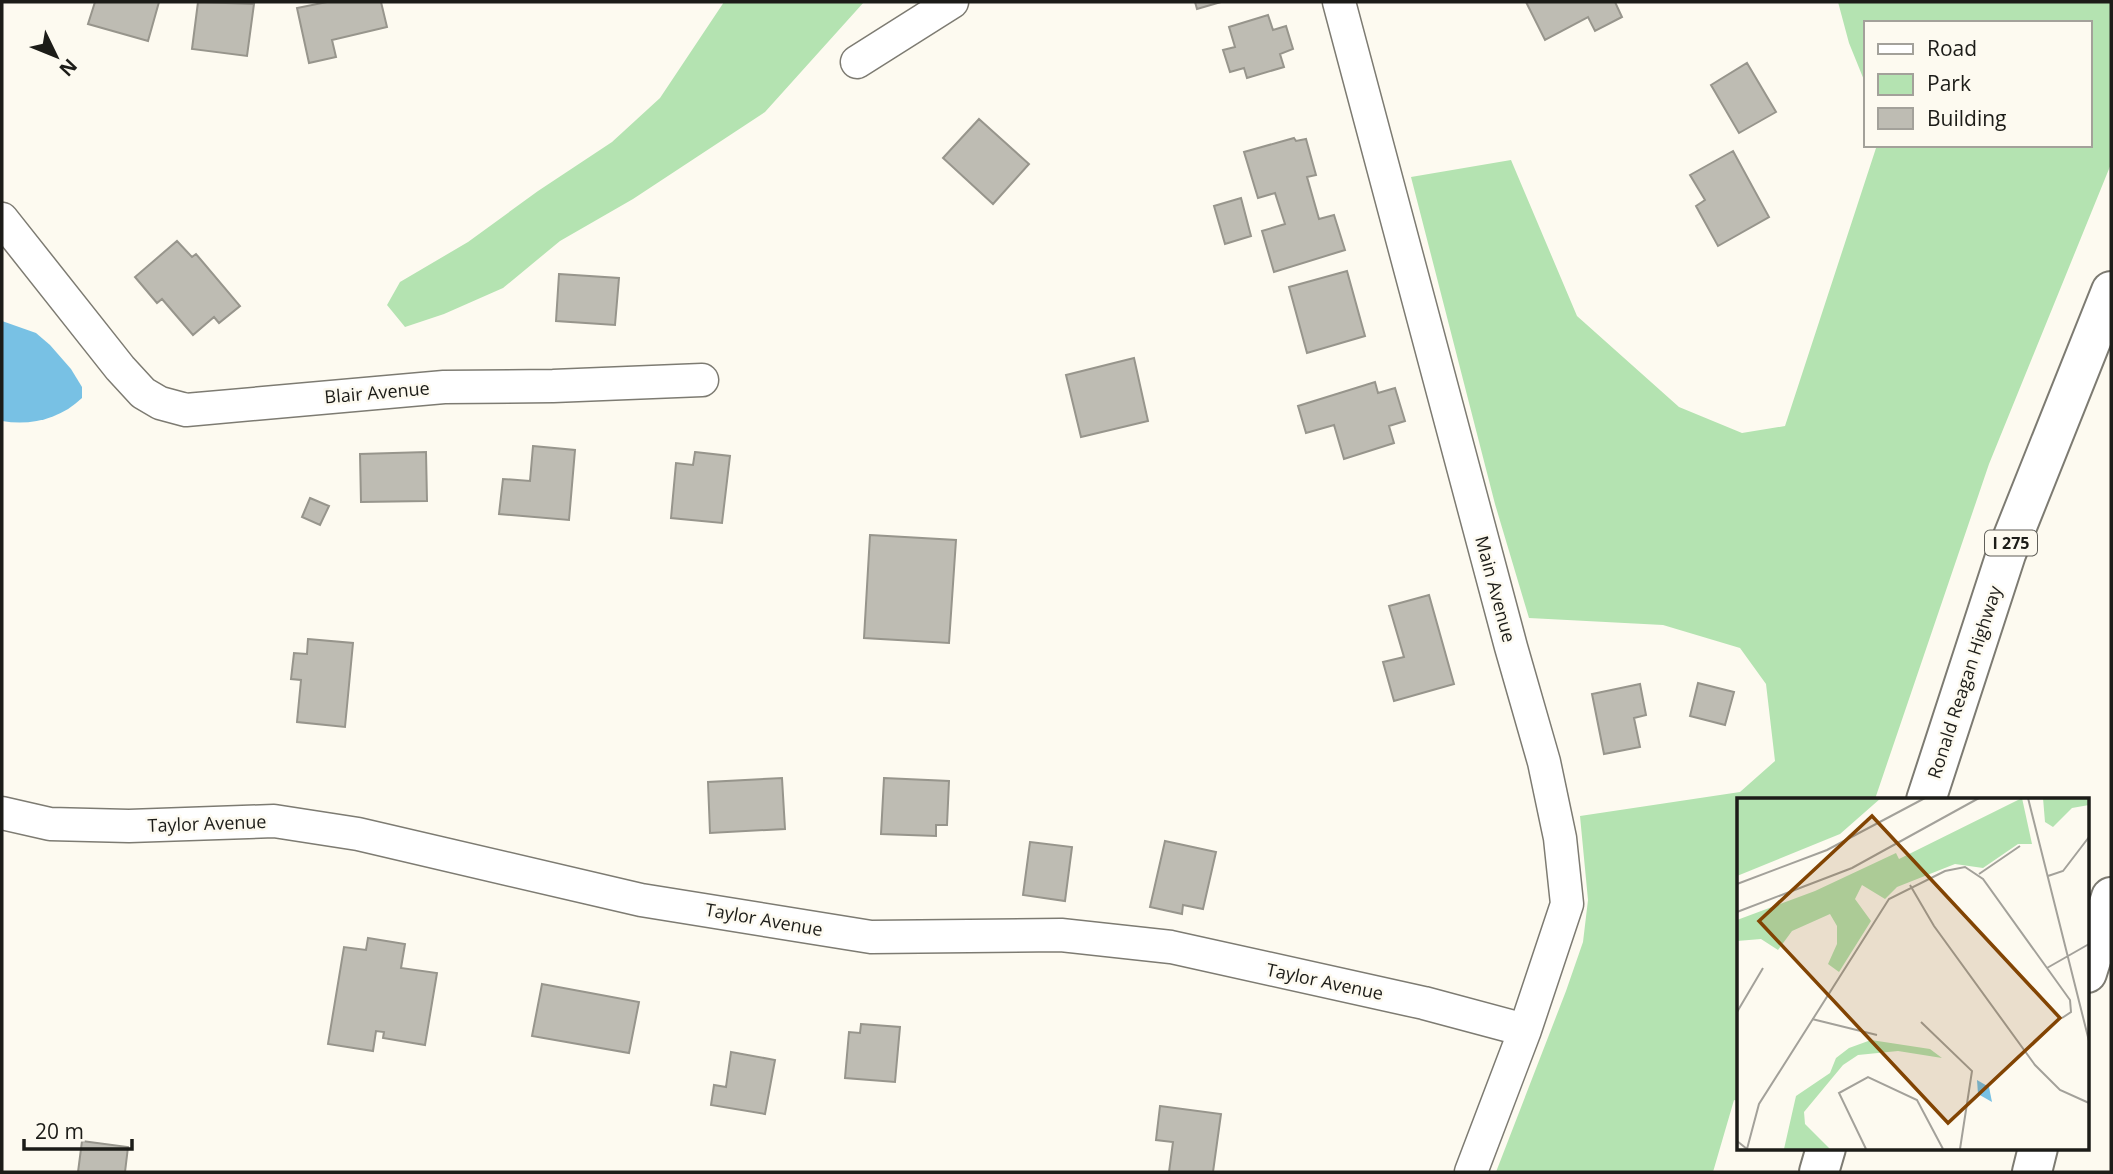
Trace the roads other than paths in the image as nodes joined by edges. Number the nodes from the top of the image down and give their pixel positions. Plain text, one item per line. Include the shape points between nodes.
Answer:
1 (952, 2) edge
2 (1339, 2) edge
3 (857, 62) dead end
4 (2, 219) edge
5 (2111, 292) edge
6 (702, 380) dead end
7 (1927, 798) edge
8 (2, 813) edge
9 (2111, 897) edge
10 (2088, 970) edge
11 (1525, 1030) junction
12 (1825, 1150) edge
13 (2038, 1150) edge
14 (1471, 1172) edge
15 (1819, 1172) edge
16 (2032, 1172) edge

1 - 3 street
2 - 11 street, Main Avenue via 1544,762 1560,838 1567,904
4 - 6 street, Blair Avenue via 143,393 186,410 444,387
5 - 7 highway, Ronald Reagan Highway / I 275 via 2006,554
8 - 11 street, Taylor Avenue via 50,824 274,821 358,834 641,900 871,937 1060,935 1171,947
9 - 10 highway
11 - 14 street, Main Avenue
12 - 15 highway
13 - 16 highway

